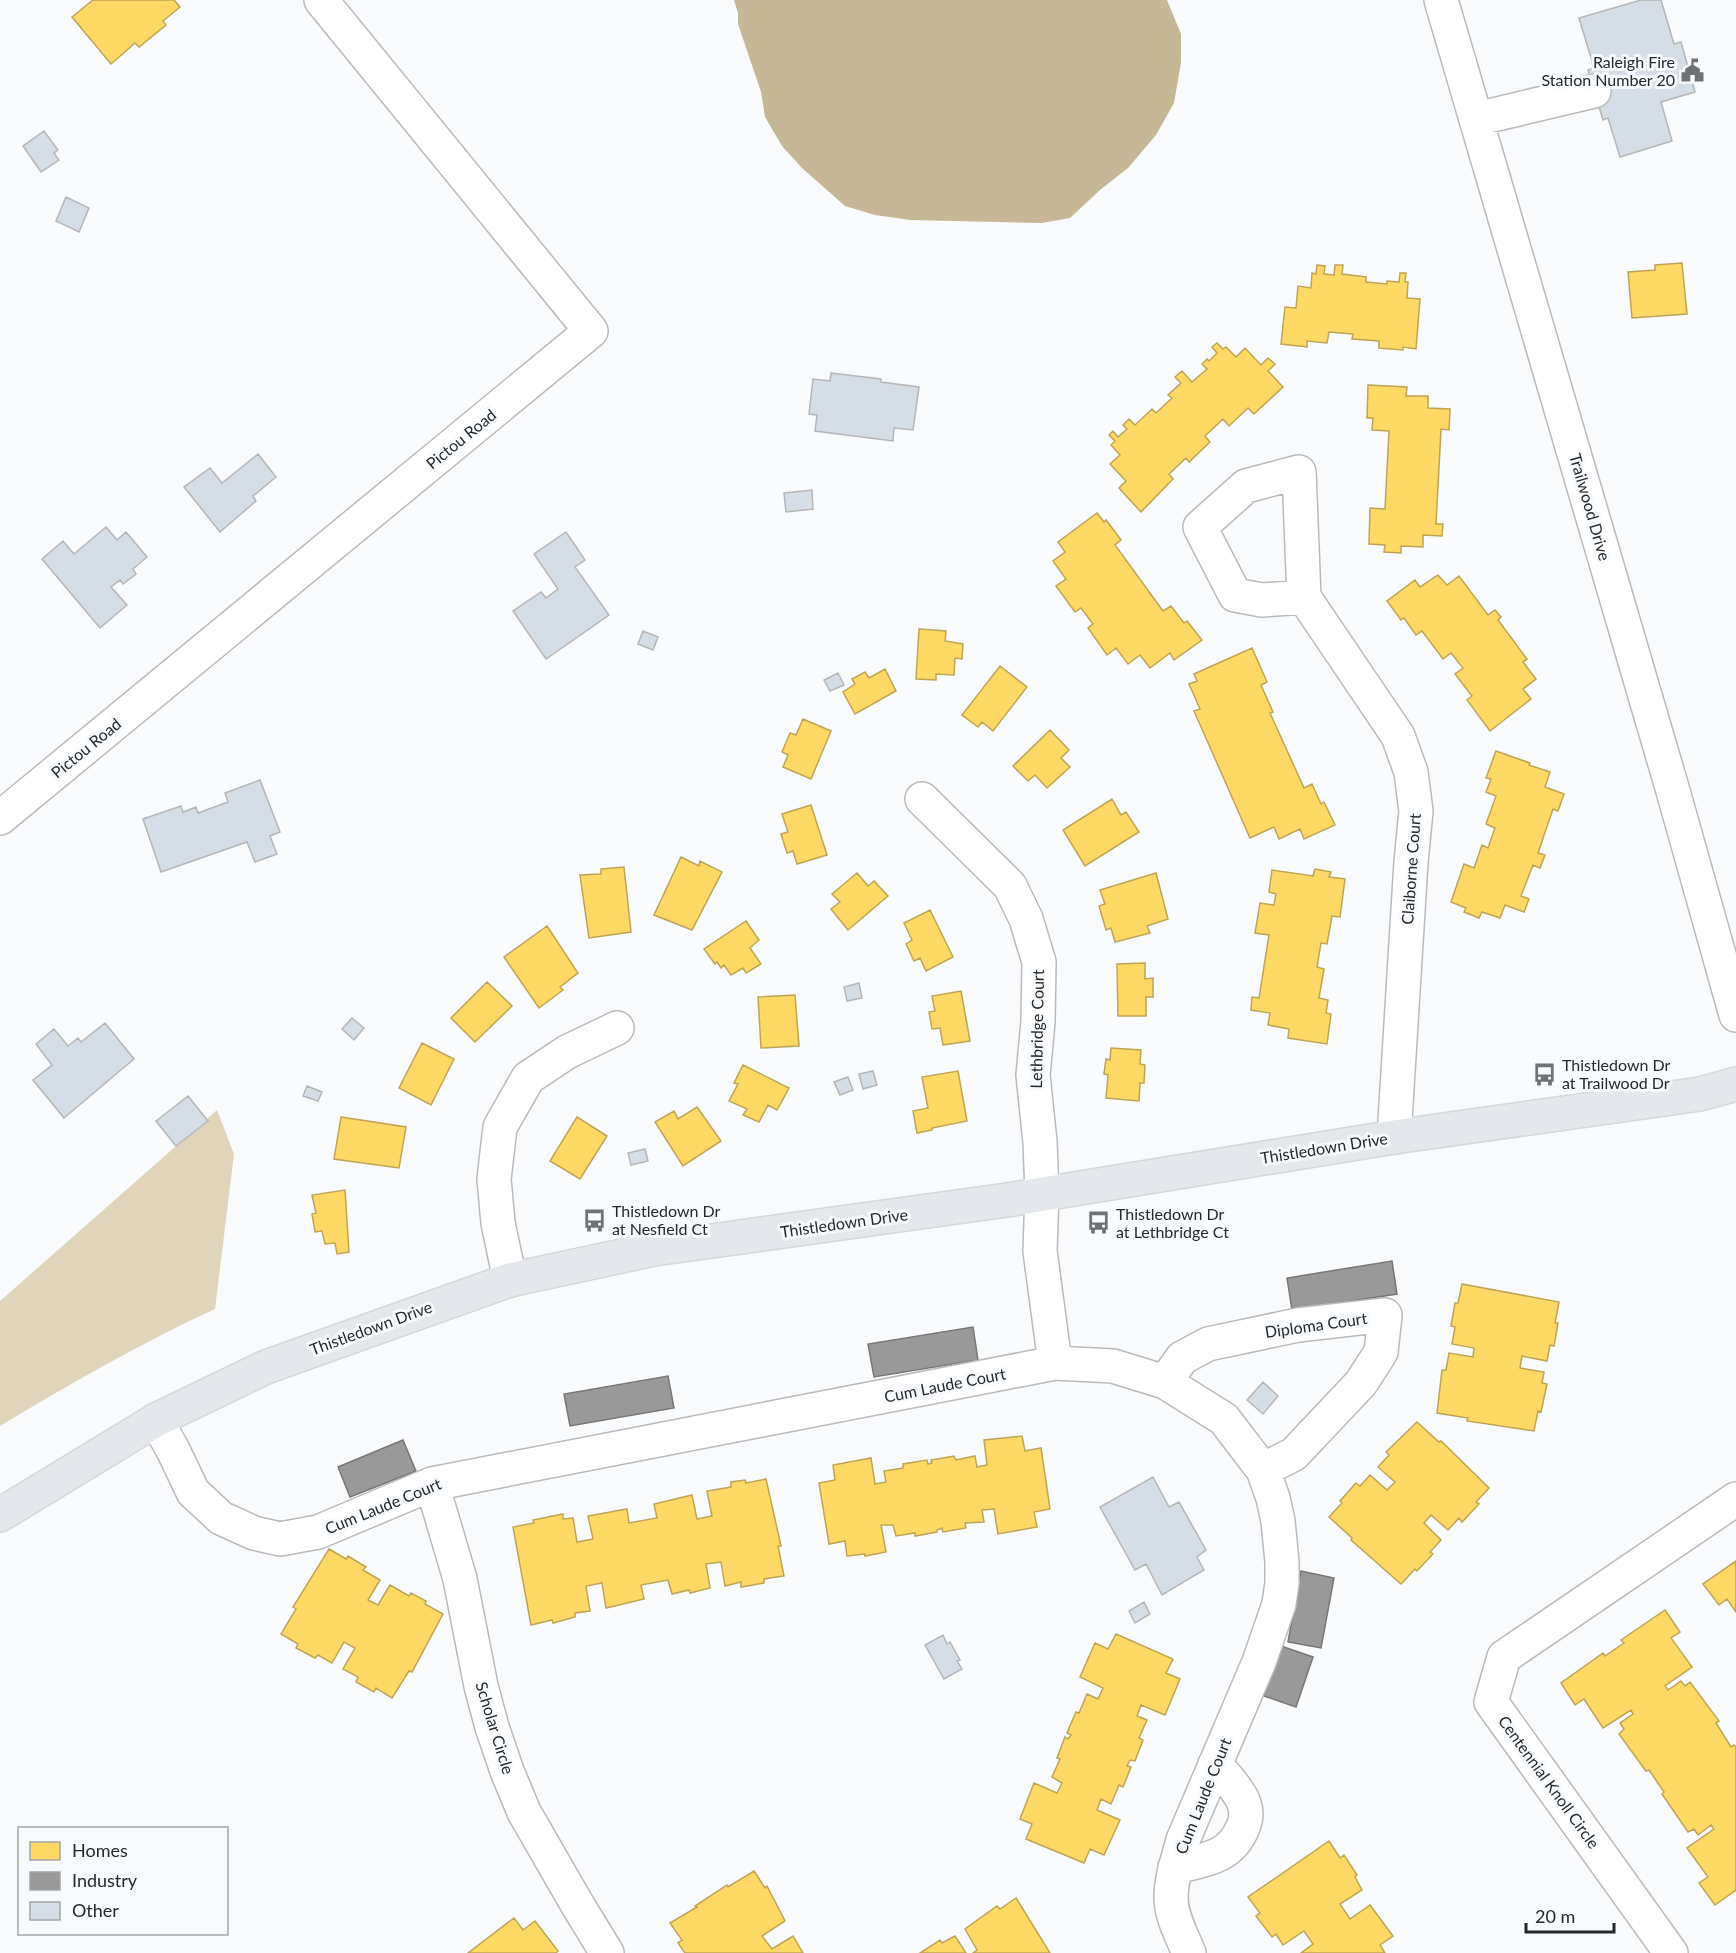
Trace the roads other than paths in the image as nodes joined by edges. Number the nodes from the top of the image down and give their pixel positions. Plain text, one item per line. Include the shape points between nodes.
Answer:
1 (321, 0) edge
2 (1441, 0) edge
3 (1594, 91) dead end
4 (1476, 119) junction
5 (1304, 597) dead end
6 (922, 799) dead end
7 (0, 818) edge
8 (1736, 1015) edge
9 (617, 1028) dead end
10 (1736, 1084) edge
11 (1394, 1137) junction
12 (1042, 1193) junction
13 (510, 1280) junction
14 (1055, 1363) junction
15 (1166, 1382) junction
16 (156, 1420) junction
17 (1263, 1470) junction
18 (432, 1484) junction
19 (1736, 1499) edge
20 (0, 1515) edge
21 (1215, 1764) junction
22 (1175, 1867) junction
23 (607, 1953) edge
24 (1189, 1953) edge
25 (1671, 1953) edge

1 - 7 street, Pictou Road via 591,331
2 - 4 street, Trailwood Drive
3 - 4 street
4 - 8 street, Trailwood Drive
5 - 11 street, Claiborne Court via 1398,736 1411,772 1416,811
6 - 12 street, Lethbridge Court via 1010,886 1026,919 1039,963 1033,1075
9 - 13 street via 567,1052 528,1078 500,1127 494,1179
10 - 11 main road, Thistledown Drive via 1700,1094
11 - 12 main road, Thistledown Drive
12 - 13 main road, Thistledown Drive via 654,1249
12 - 14 street, Lethbridge Court via 1040,1251
13 - 16 main road, Thistledown Drive via 266,1367
14 - 15 street, Cum Laude Court via 1113,1366
14 - 18 street, Cum Laude Court
15 - 17 street, Cum Laude Court via 1224,1419
15 - 17 street, Diploma Court via 1182,1358 1208,1344 1298,1325 1385,1315 1381,1352 1361,1383 1294,1454
16 - 18 street, Cum Laude Court via 193,1492 221,1518 254,1533 280,1539 318,1532
16 - 20 main road, Thistledown Drive
17 - 21 street, Cum Laude Court via 1278,1521 1282,1563 1279,1604
18 - 23 street, Scholar Circle via 460,1579 489,1716 507,1771 524,1812
19 - 25 street, Centennial Knoll Circle via 1504,1656 1491,1702
21 - 22 street, Cum Laude Court
21 - 22 street via 1243,1800 1247,1818 1229,1849 1209,1859
22 - 24 street, Cum Laude Court via 1171,1899

